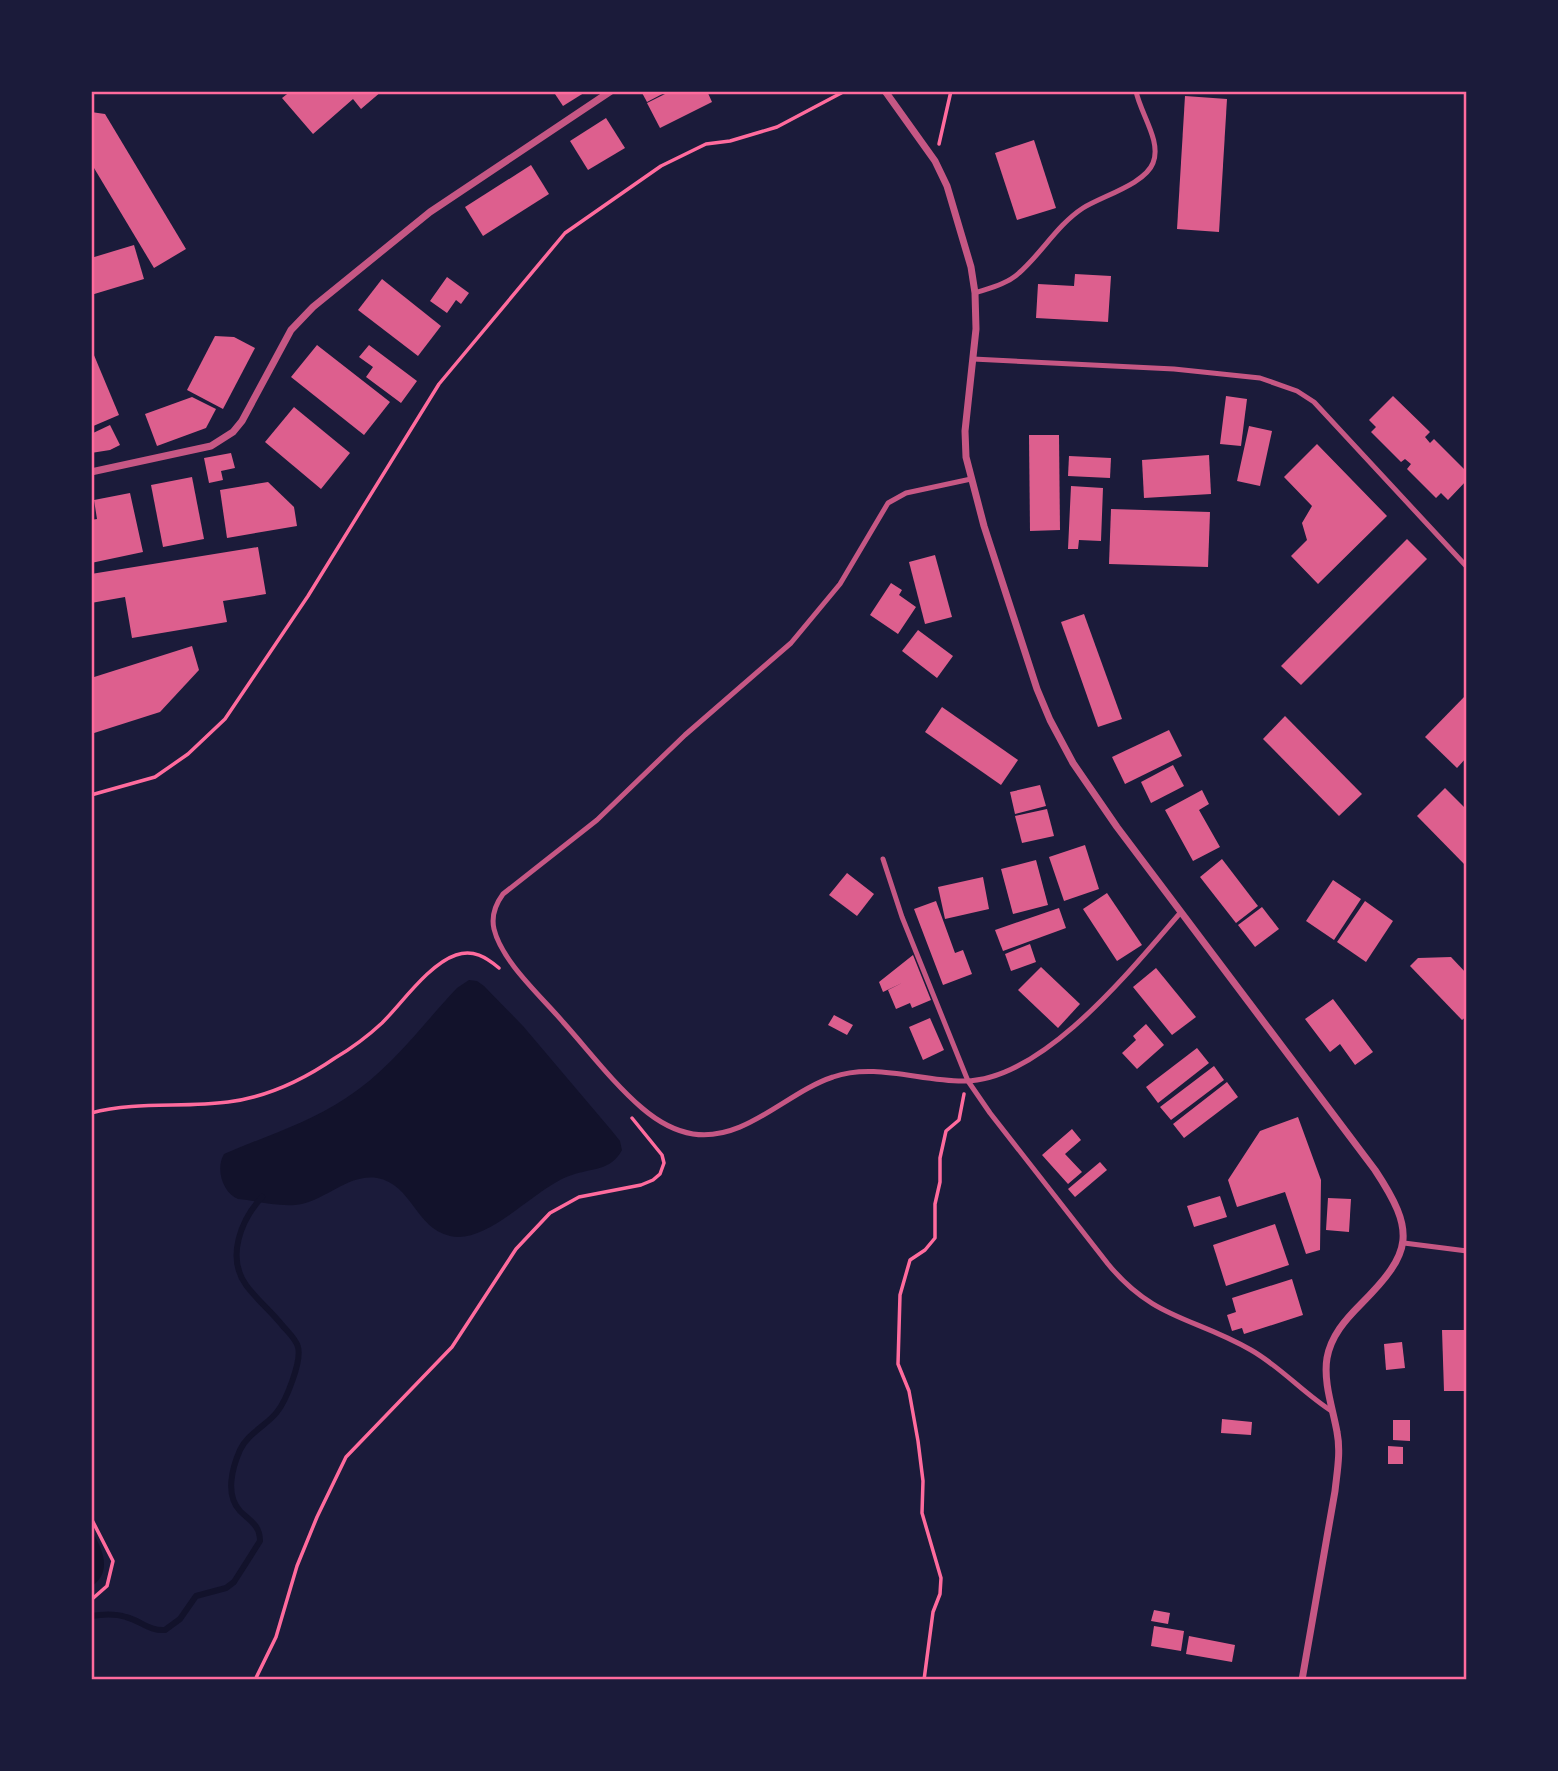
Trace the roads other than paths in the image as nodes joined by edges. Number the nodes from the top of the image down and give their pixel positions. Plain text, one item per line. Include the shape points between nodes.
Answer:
1 (611, 91) edge
2 (886, 91) edge
3 (1136, 91) edge
4 (975, 293) junction
5 (973, 359) junction
6 (91, 472) edge
7 (971, 479) junction
8 (1467, 567) edge
9 (883, 859) dead end
10 (1181, 912) junction
11 (968, 1081) junction
12 (1404, 1242) junction
13 (1467, 1251) edge
14 (1333, 1412) junction
15 (1302, 1680) edge

1 - 6 street via 430,212 313,307 291,330 242,421 223,440
2 - 4 street via 947,186
3 - 4 lane via 1155,154 1148,172 1080,210 1019,273
4 - 5 street
5 - 7 street via 965,432
5 - 8 lane via 1174,369 1281,384 1324,412
7 - 10 street via 1049,720 1080,774
7 - 11 lane via 905,493 888,503 840,584 791,643 694,726 597,820 513,885 496,904 494,914 498,939 516,968 641,1107 682,1131 726,1132 810,1087 845,1074
9 - 11 lane
10 - 11 lane via 1060,1037 1016,1067
10 - 12 street via 1381,1178 1400,1212
11 - 14 lane via 1122,1281 1154,1306 1253,1351
12 - 13 lane
12 - 14 street via 1396,1264 1333,1338 1327,1359
14 - 15 street via 1338,1436 1335,1491

